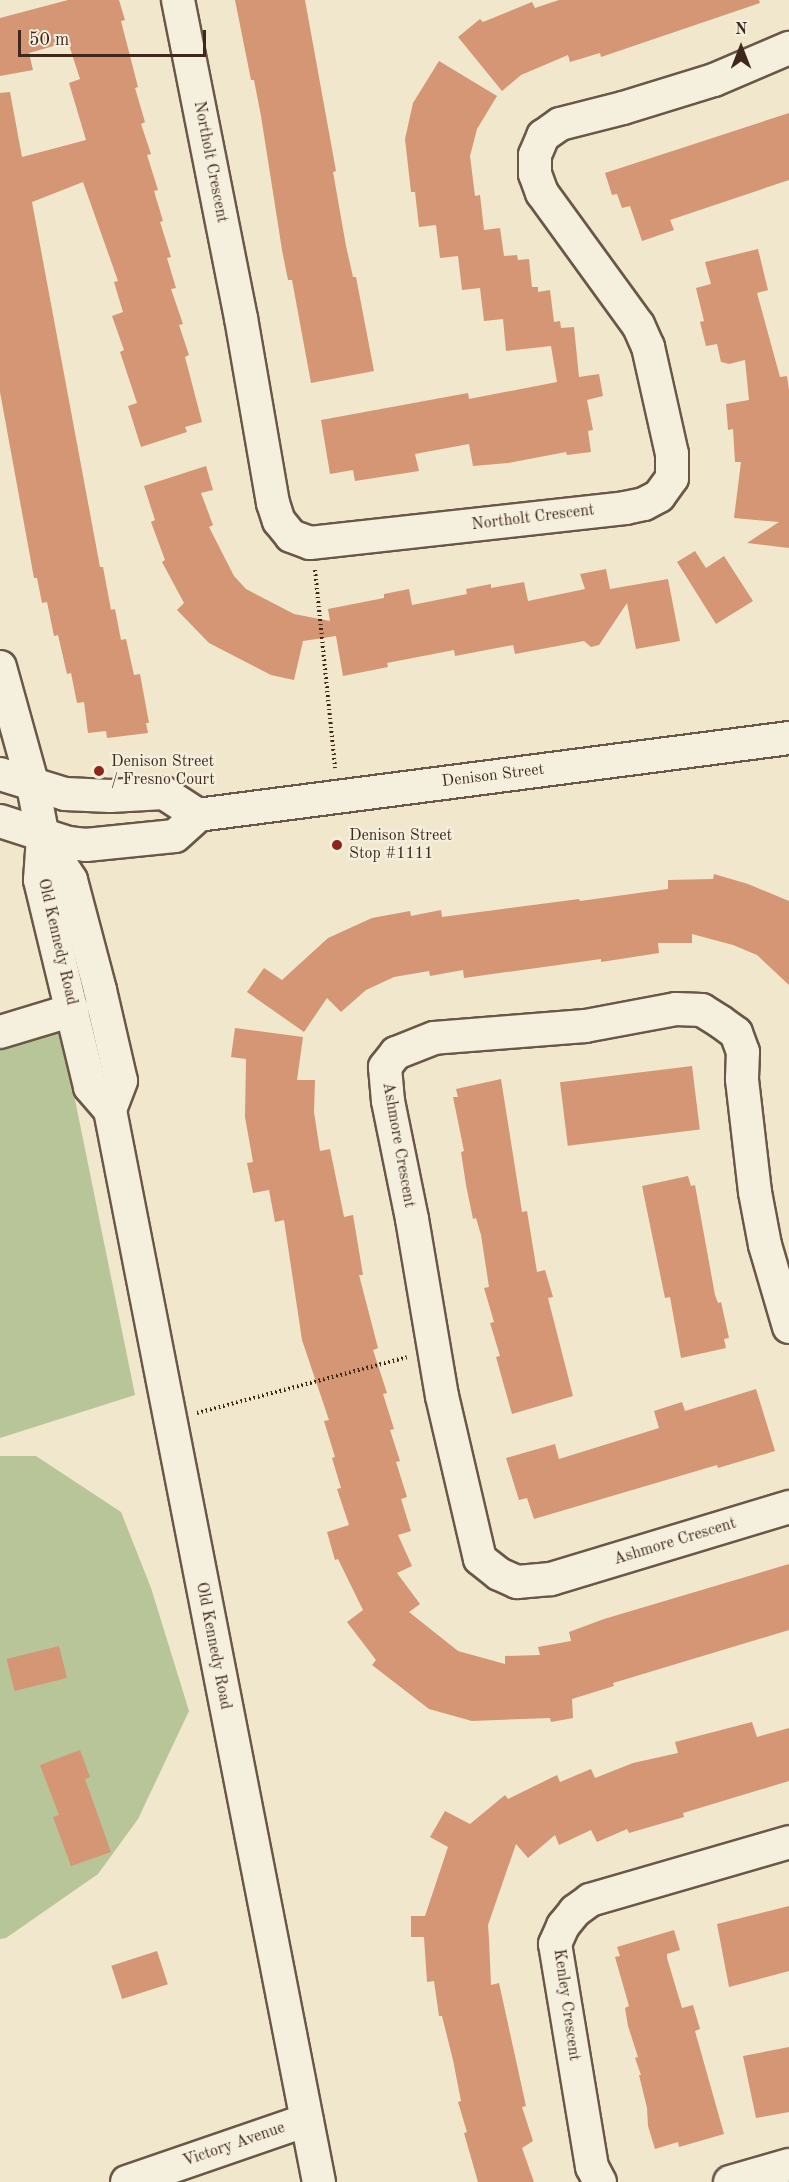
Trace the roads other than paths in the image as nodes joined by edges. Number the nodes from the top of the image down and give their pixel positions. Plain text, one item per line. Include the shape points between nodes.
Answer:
1 (178, 0) edge
2 (789, 48) edge
3 (2, 677) edge
4 (0, 725) edge
5 (789, 738) edge
6 (0, 774) edge
7 (33, 786) junction
8 (198, 815) junction
9 (0, 821) edge
10 (43, 837) junction
11 (72, 1010) junction
12 (0, 1032) edge
13 (110, 1110) junction
14 (789, 1327) edge
15 (789, 1507) edge
16 (789, 1842) edge
17 (307, 2120) junction
18 (789, 2165) edge
19 (127, 2182) edge
20 (319, 2182) edge
21 (600, 2182) edge
22 (730, 2182) edge

1 - 2 street, Northolt Crescent via 273,502 279,521 291,536 310,543 626,508 659,496 672,478 672,454 648,347 638,325 542,193 535,174 535,155 543,136 560,124 714,80
3 - 4 street
3 - 7 street
5 - 8 street, Denison Street
6 - 7 street
7 - 8 street via 87,796 164,793
7 - 10 street
8 - 10 street via 175,836 86,845
9 - 10 street
10 - 11 street, Old Kennedy Road via 40,880
10 - 13 street, Old Kennedy Road via 71,880 100,990 121,1081
11 - 12 street
11 - 13 street, Old Kennedy Road via 90,1087
13 - 17 street, Old Kennedy Road
14 - 15 street, Ashmore Crescent via 765,1245 755,1192 742,1078 743,1052 736,1033 721,1022 702,1010 676,1009 585,1026 434,1038 396,1053 385,1067 442,1396 480,1559 517,1582 551,1579
16 - 21 street, Kenley Crescent via 590,1900 563,1926 555,1944 592,2168
17 - 19 street, Victory Avenue
17 - 20 street, Old Kennedy Road
18 - 22 street

